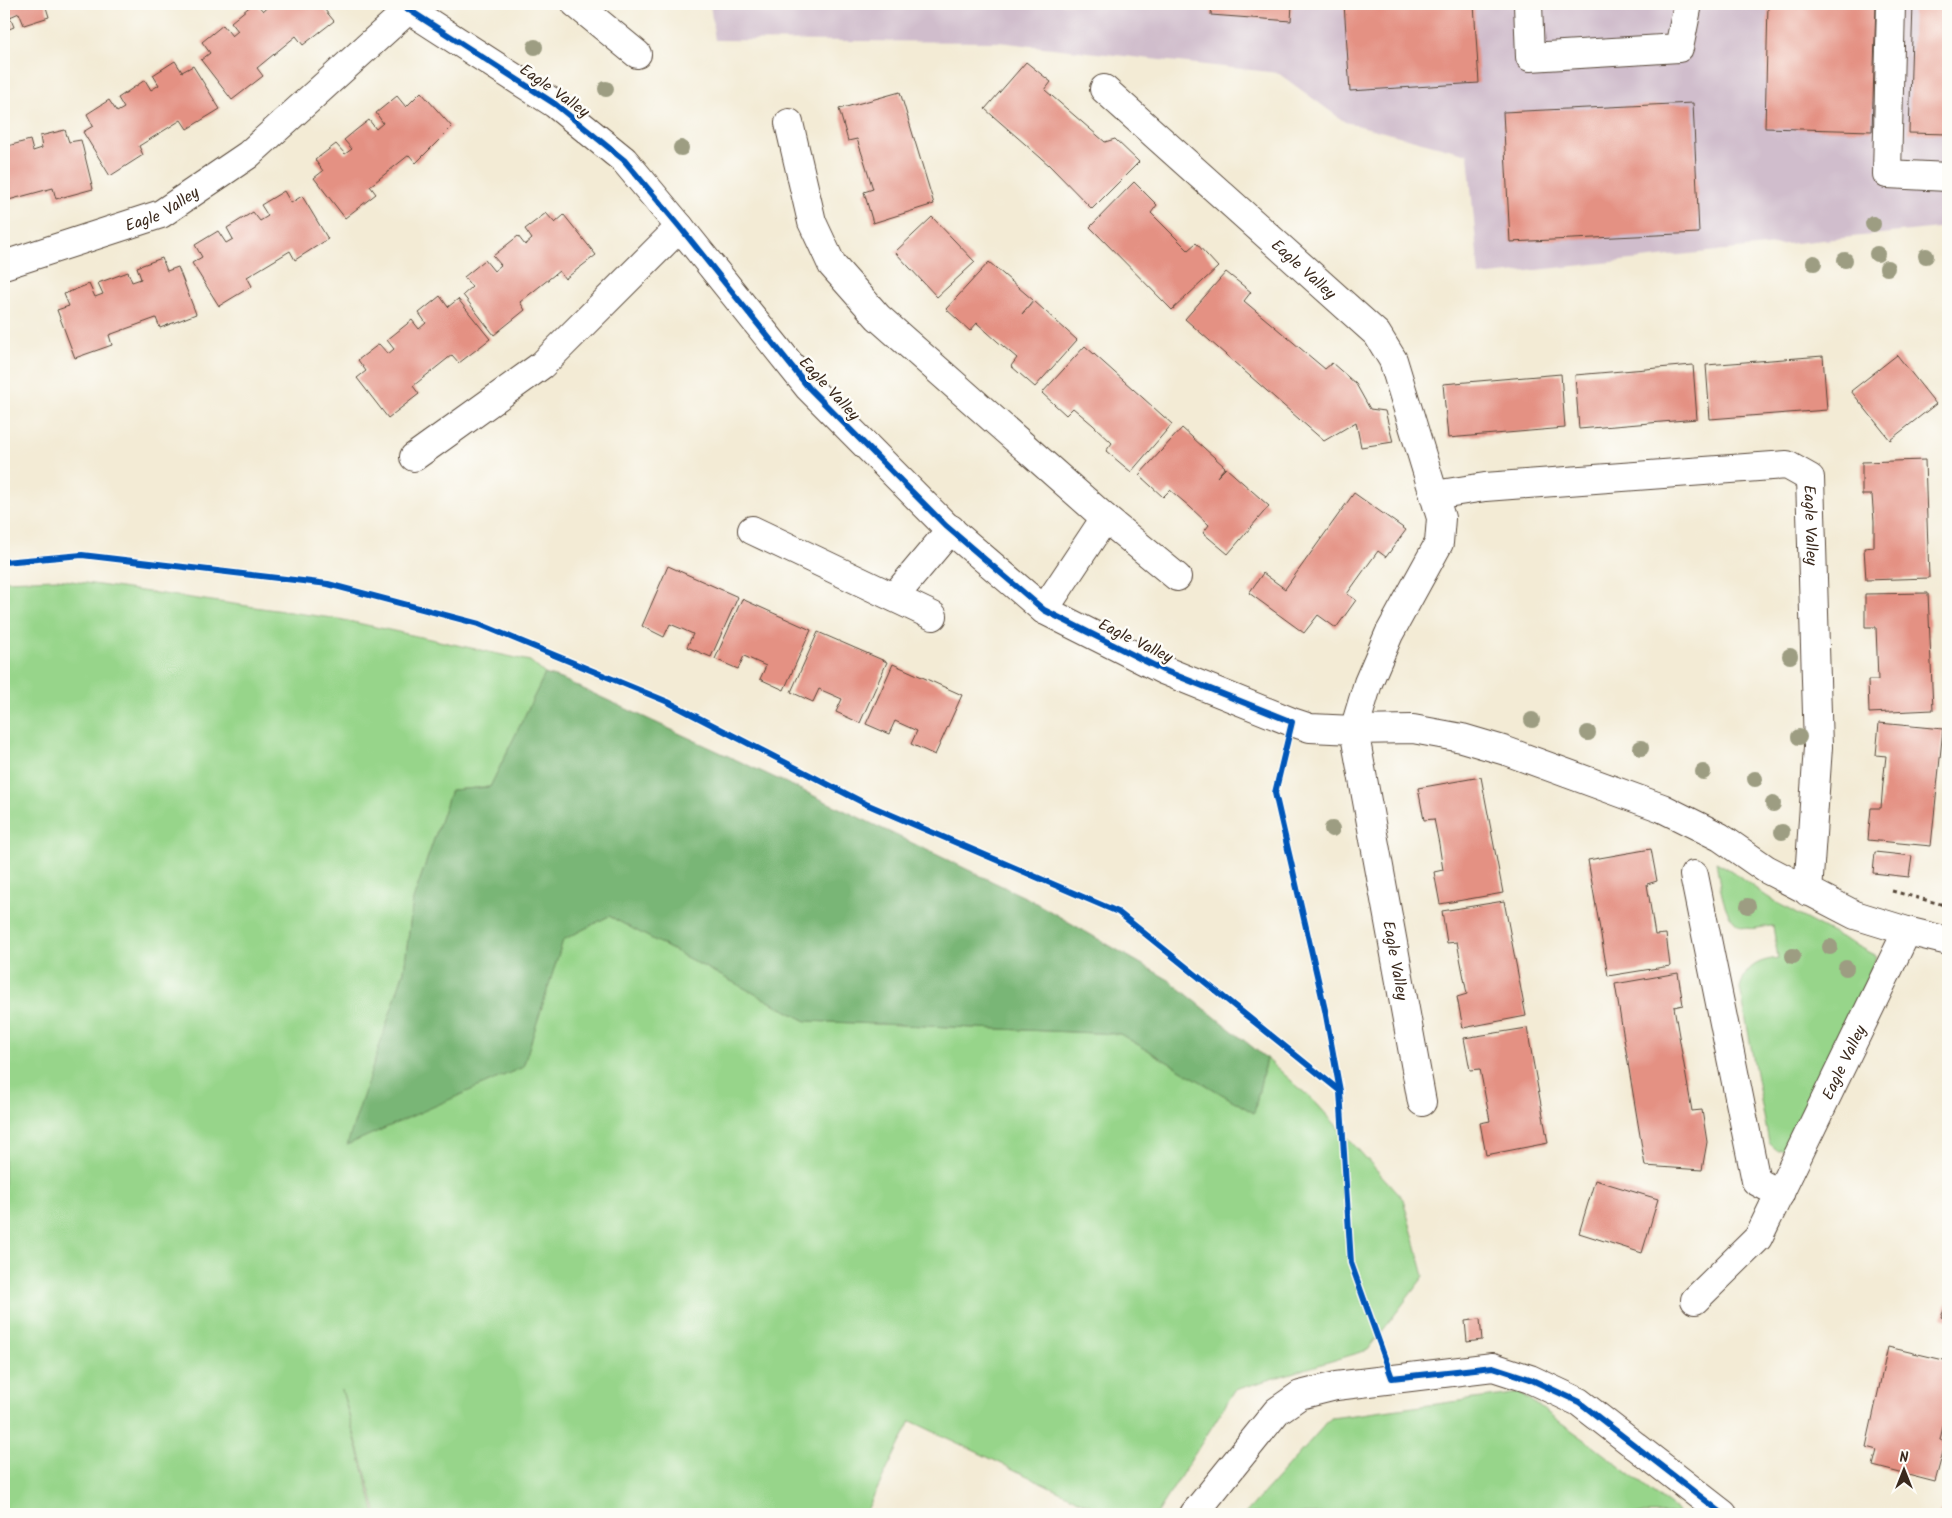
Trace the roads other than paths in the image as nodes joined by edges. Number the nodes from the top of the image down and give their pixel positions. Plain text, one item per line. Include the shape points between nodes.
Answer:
1 (576, 4) edge
2 (1528, 4) edge
3 (1688, 4) edge
4 (1891, 4) edge
5 (404, 7) edge
6 (637, 54) dead end
7 (1104, 89) dead end
8 (789, 123) dead end
9 (1948, 178) edge
10 (680, 227) junction
11 (4, 265) edge
12 (414, 458) dead end
13 (1434, 494) junction
14 (1105, 518) junction
15 (951, 529) junction
16 (752, 530) dead end
17 (1177, 576) dead end
18 (894, 597) junction
19 (1044, 610) junction
20 (933, 616) dead end
21 (1354, 730) junction
22 (1694, 875) dead end
23 (1808, 892) junction
24 (1907, 931) junction
25 (1948, 941) edge
26 (1422, 1102) dead end
27 (1780, 1194) junction
28 (1695, 1300) dead end
29 (1194, 1514) edge
30 (1723, 1514) edge

1 - 6 street
2 - 3 street via 1530,57 1679,48
4 - 9 street via 1887,174
5 - 10 street, Eagle Valley via 555,104 624,160
5 - 11 street, Eagle Valley via 248,155 161,214
7 - 13 street, Eagle Valley via 1377,334 1393,360
8 - 14 street via 812,222 832,265 878,317
10 - 12 street via 542,365
10 - 15 street, Eagle Valley via 809,388
13 - 21 street, Eagle Valley via 1441,518 1439,543 1389,634 1368,683
13 - 23 street, Eagle Valley via 1485,487 1787,465 1810,478 1818,747
14 - 17 street
14 - 19 street
15 - 18 street
15 - 19 street, Eagle Valley
16 - 18 street
18 - 20 street
19 - 21 street, Eagle Valley via 1163,670 1277,717 1310,728
21 - 23 street, Eagle Valley via 1412,729 1462,738 1506,751 1662,808 1720,837
21 - 26 street, Eagle Valley
22 - 27 street via 1756,1181
23 - 24 street, Eagle Valley via 1855,915
24 - 25 street, Eagle Valley
24 - 27 street, Eagle Valley
27 - 28 street, Eagle Valley via 1758,1238
29 - 30 street via 1277,1411 1300,1395 1336,1386 1493,1366 1579,1402

